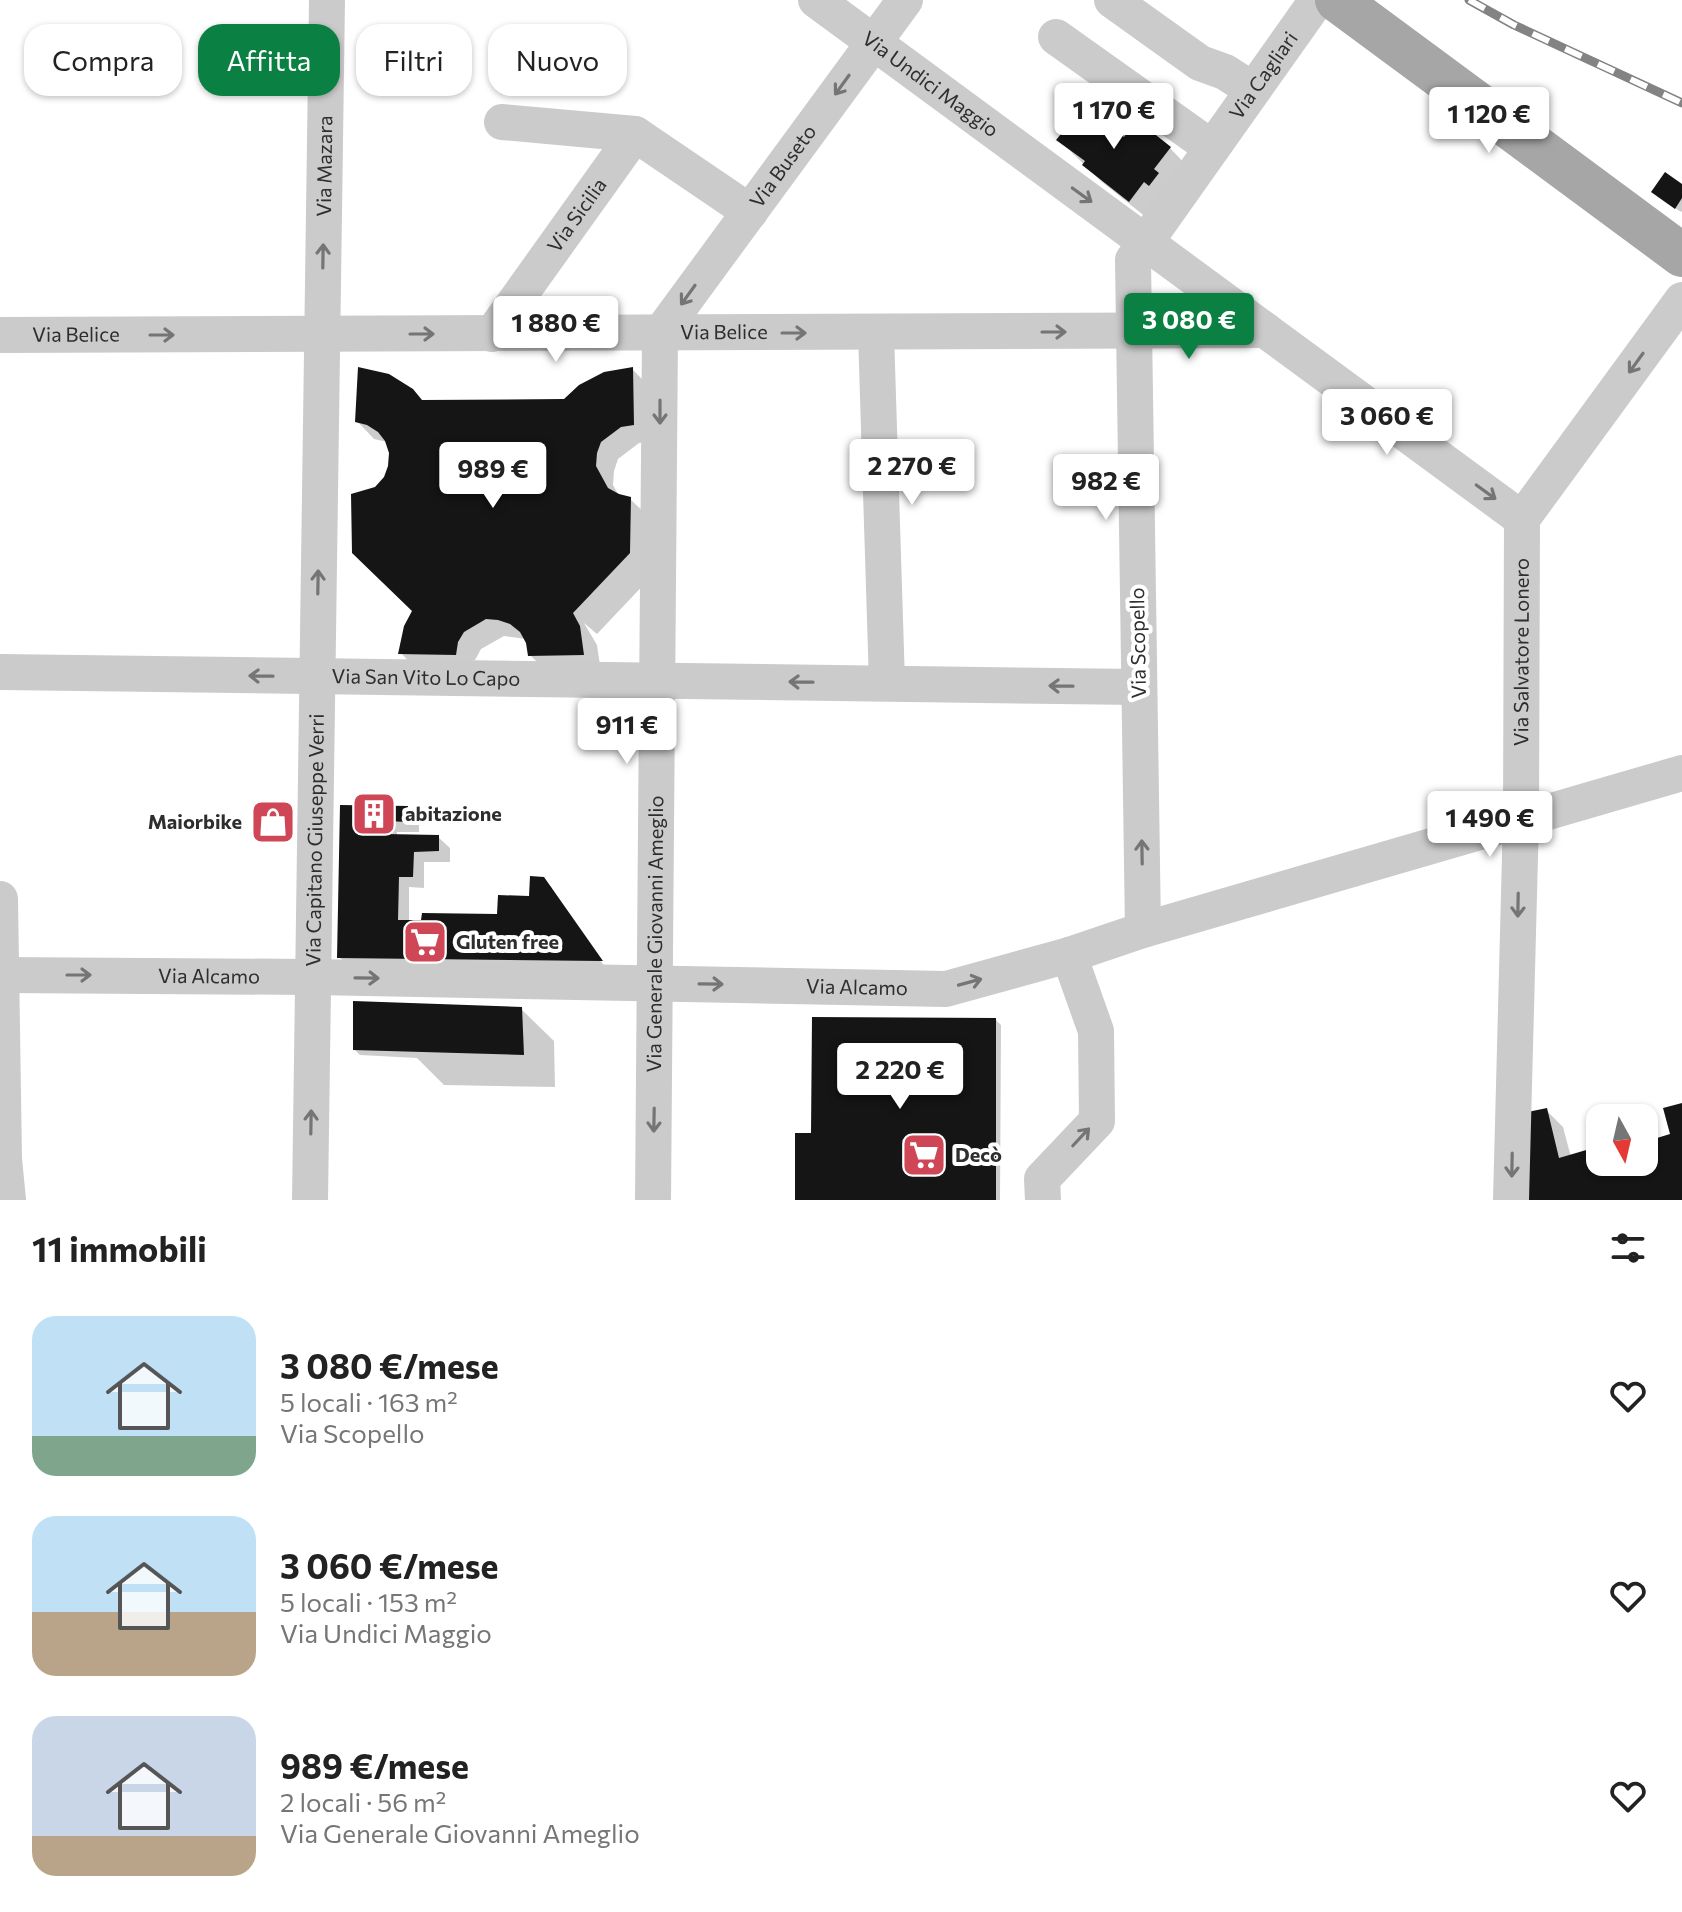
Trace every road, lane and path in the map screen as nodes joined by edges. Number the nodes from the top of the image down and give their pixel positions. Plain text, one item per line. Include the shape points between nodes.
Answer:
1 (327, 0) edge
2 (816, 0) edge
3 (905, 0) edge
4 (1112, 0) edge
5 (1317, 0) edge
6 (1337, 0) edge
7 (1056, 37) dead end
8 (874, 42) junction
9 (1253, 90) junction
10 (502, 122) dead end
11 (635, 134) junction
12 (1212, 148) junction
13 (750, 212) junction
14 (1141, 232) junction
15 (1682, 255) edge
16 (1682, 300) edge
17 (876, 333) junction
18 (322, 334) junction
19 (492, 334) junction
20 (660, 334) junction
21 (0, 335) edge
22 (1276, 338) junction
23 (1126, 340) junction
24 (1522, 519) junction
25 (0, 672) edge
26 (317, 676) junction
27 (657, 680) junction
28 (887, 683) junction
29 (1139, 687) junction
30 (1682, 773) edge
31 (1521, 818) junction
32 (0, 899) edge
33 (1143, 930) junction
34 (1069, 955) junction
35 (1, 975) edge
36 (313, 977) junction
37 (656, 983) junction
38 (8, 1200) edge
39 (310, 1200) edge
40 (653, 1200) edge
41 (1043, 1200) edge
42 (1511, 1200) edge

18 -> 1 street, Via Mazara
2 - 8 street, Via Undici Maggio
3 - 8 street, Via Buseto
4 - 9 street via 1200,63
5 - 9 street, Via Cagliari
6 - 15 main road
7 - 12 street
8 -> 13 street, Via Buseto
8 -> 14 street, Via Undici Maggio
9 - 12 street, Via Cagliari
10 - 11 street
11 - 13 street
11 - 19 street, Via Sicilia
12 - 14 street, Via Cagliari
13 -> 20 street, Via Buseto
14 - 22 street, Via Undici Maggio
14 - 23 street, Via Scopello via 1133,260
16 -> 24 street
20 -> 17 street, Via Belice
17 -> 23 street, Via Belice
17 - 28 street
18 -> 19 street, Via Belice
21 -> 18 street, Via Belice
26 -> 18 street, Via Capitano Giuseppe Verri
19 - 20 street, Via Belice
20 -> 27 street, Via Generale Giovanni Ameglio
22 - 23 street, Via Belice
22 -> 24 street
23 - 29 street, Via Scopello
24 - 31 street, Via Salvatore Lonero
26 -> 25 street, Via San Vito Lo Capo
26 - 27 street, Via San Vito Lo Capo
26 - 36 street, Via Capitano Giuseppe Verri
28 -> 27 street, Via San Vito Lo Capo
27 - 37 street, Via Generale Giovanni Ameglio
29 -> 28 street, Via San Vito Lo Capo
33 -> 29 street, Via Scopello
30 - 31 street, Via Alcamo
31 - 33 street, Via Alcamo
31 -> 42 street, Via Salvatore Lonero
32 - 35 street
33 - 34 street, Via Alcamo
37 -> 34 street, Via Alcamo via 946,989
41 -> 34 street via 1042,1179 1097,1121 1096,1031
35 -> 36 street, Via Alcamo
35 - 38 street
36 -> 37 street, Via Alcamo
39 -> 36 street, Via Capitano Giuseppe Verri
37 -> 40 street, Via Generale Giovanni Ameglio

